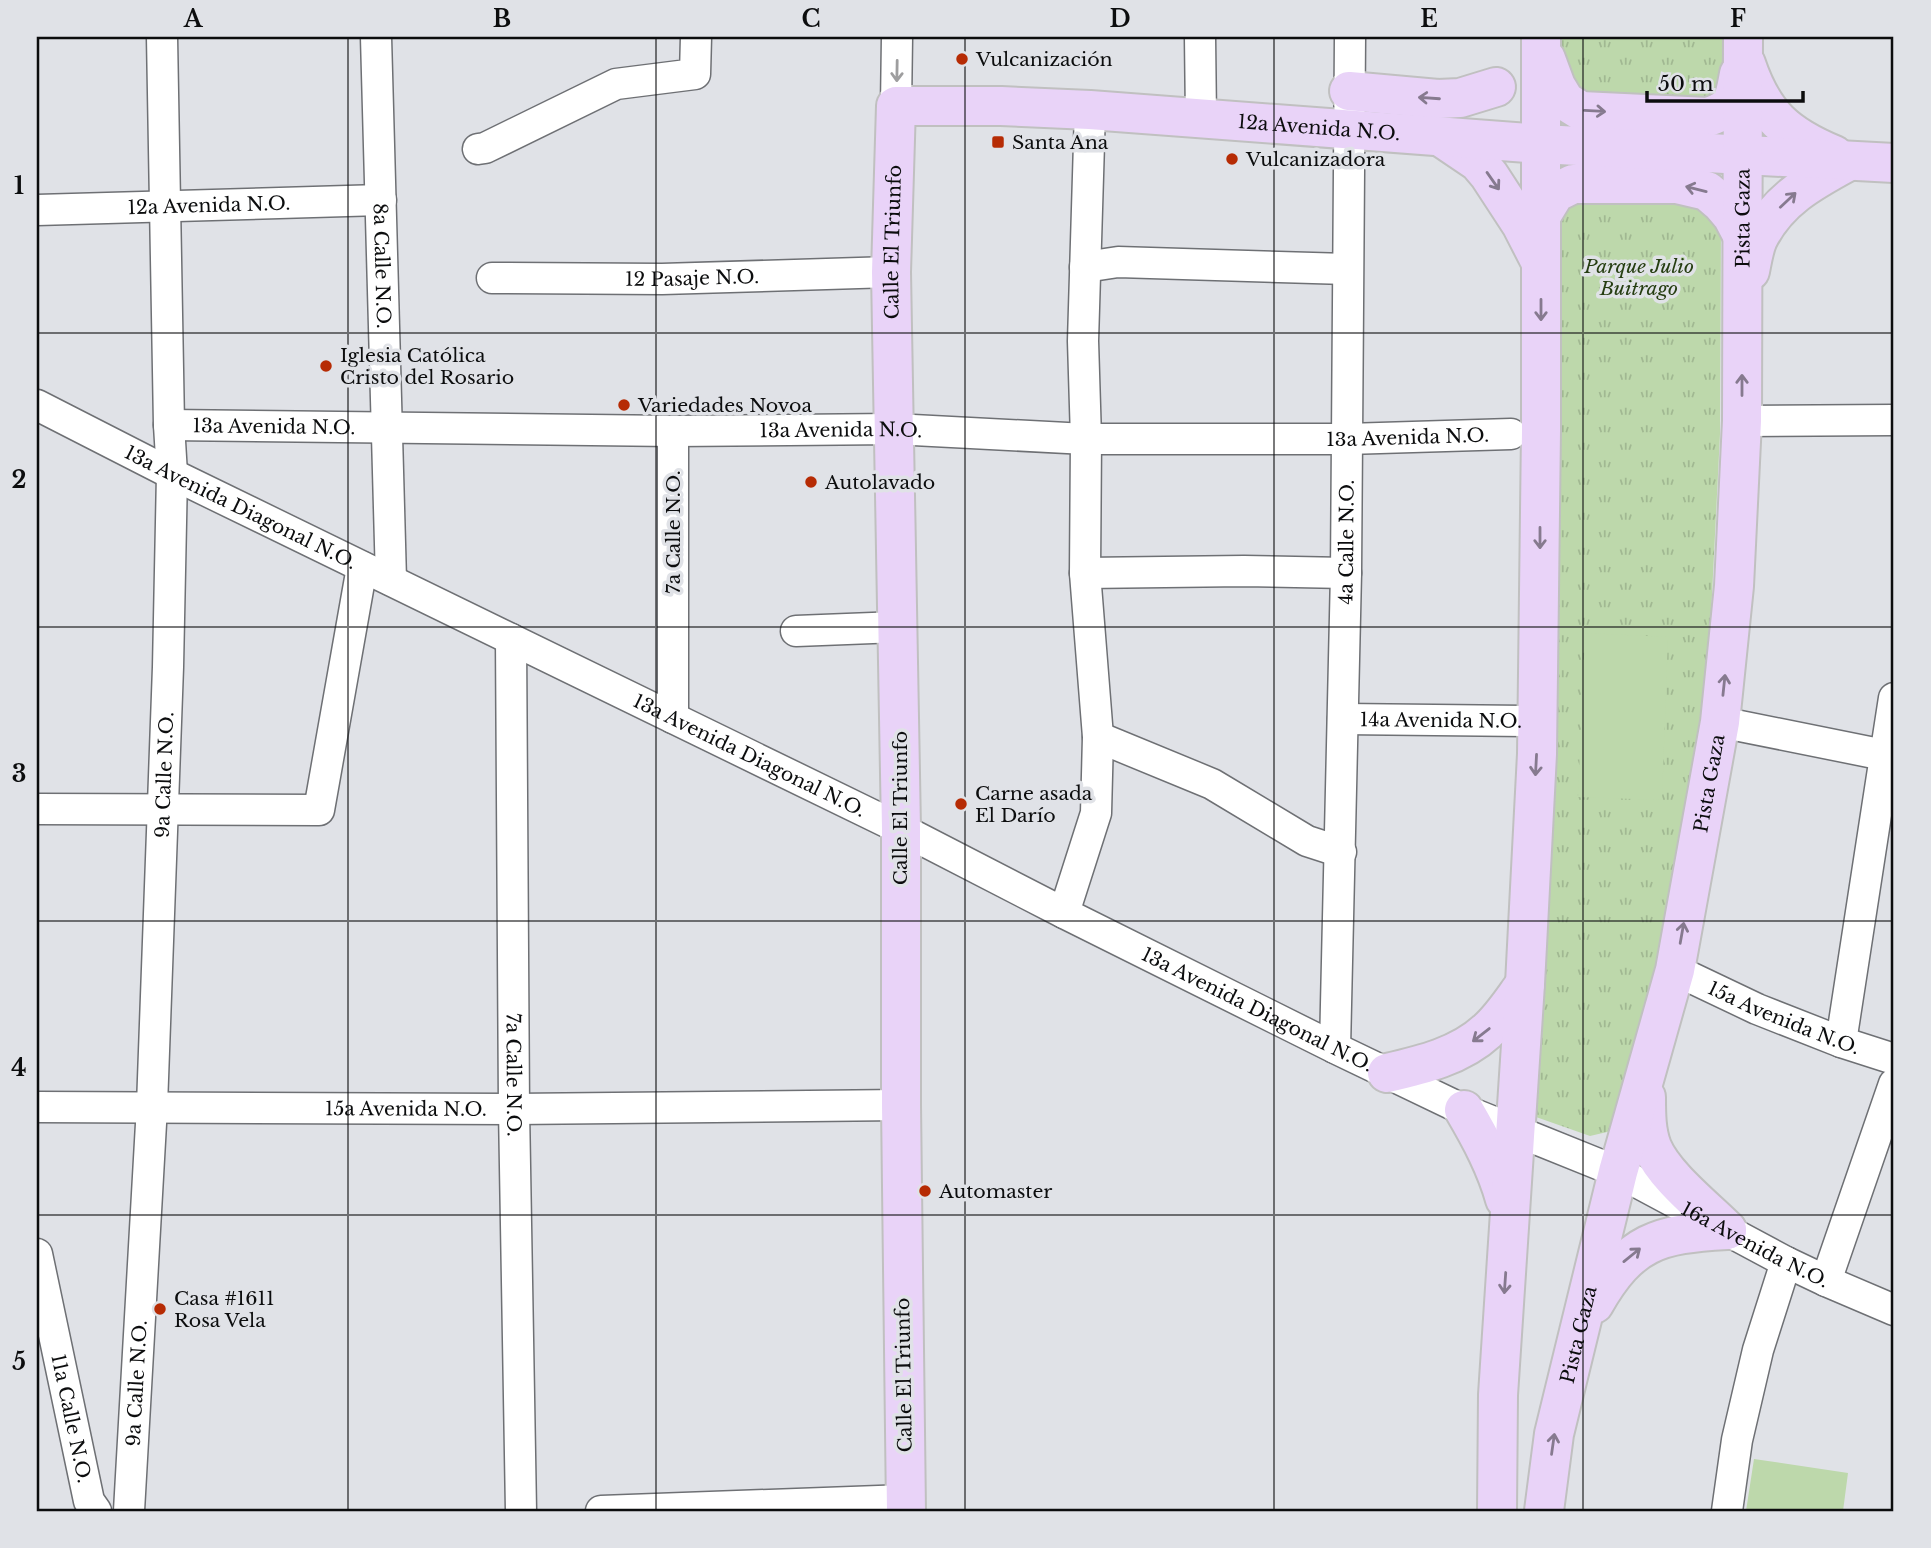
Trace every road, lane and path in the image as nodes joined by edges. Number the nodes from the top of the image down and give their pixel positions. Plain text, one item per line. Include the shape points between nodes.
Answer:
1 (162, 37) edge
2 (376, 37) edge
3 (695, 37) edge
4 (897, 37) edge
5 (1200, 37) edge
6 (1350, 37) edge
7 (1536, 40) edge
8 (1743, 46) edge
9 (1496, 87) junction
10 (1349, 92) junction
11 (896, 106) junction
12 (1090, 110) junction
13 (1201, 119) junction
14 (1348, 131) junction
15 (1441, 137) junction
16 (1541, 144) junction
17 (478, 149) dead end
18 (1742, 155) junction
19 (1849, 161) junction
20 (1894, 163) edge
21 (381, 200) junction
22 (165, 206) junction
23 (37, 210) edge
24 (1541, 216) junction
25 (1742, 235) junction
26 (1541, 263) junction
27 (1085, 267) junction
28 (1347, 269) junction
29 (891, 272) junction
30 (492, 278) dead end
31 (1741, 304) junction
32 (37, 405) edge
33 (1742, 421) junction
34 (1894, 421) edge
35 (169, 425) junction
36 (387, 428) junction
37 (894, 429) junction
38 (673, 431) junction
39 (1511, 434) dead end
40 (1086, 439) junction
41 (1347, 439) junction
42 (172, 474) junction
43 (362, 567) junction
44 (1084, 573) junction
45 (1346, 573) junction
46 (391, 580) junction
47 (898, 627) junction
48 (796, 631) dead end
49 (511, 639) junction
50 (1894, 698) edge
51 (673, 718) junction
52 (1343, 719) junction
53 (1537, 721) junction
54 (1720, 722) junction
55 (1098, 737) junction
56 (1890, 756) edge
57 (162, 808) junction
58 (37, 809) edge
59 (901, 829) junction
60 (1341, 852) junction
61 (1064, 913) junction
62 (1675, 970) junction
63 (1525, 984) junction
64 (1841, 1042) junction
65 (1335, 1048) junction
66 (1894, 1059) edge
67 (1647, 1070) junction
68 (1387, 1073) junction
69 (1894, 1084) edge
70 (901, 1105) junction
71 (152, 1106) junction
72 (37, 1107) edge
73 (514, 1109) junction
74 (1464, 1110) junction
75 (1515, 1130) junction
76 (1618, 1172) junction
77 (1510, 1215) junction
78 (1727, 1230) junction
79 (37, 1254) edge
80 (1786, 1262) junction
81 (1826, 1281) junction
82 (1894, 1310) edge
83 (1580, 1330) junction
84 (92, 1506) edge
85 (906, 1506) edge
86 (129, 1511) edge
87 (521, 1511) edge
88 (601, 1511) edge
89 (1497, 1511) edge
90 (1544, 1511) edge
91 (1727, 1511) edge

1 - 22 street, 9a Calle N.O.
2 - 21 street, 8a Calle N.O.
3 - 17 street via 695,74 616,84
4 -> 11 street
5 - 13 street
6 - 10 street, 4a Calle N.O.
7 -> 8 main road via 1565,102 1581,111 1708,117 1729,108
7 - 9 main road
7 - 16 main road
8 - 18 main road, Pista Gaza
8 - 19 main road via 1751,79 1780,123 1800,139
9 -> 10 main road via 1460,98 1437,99
9 - 15 main road via 1472,114
10 - 14 street, 4a Calle N.O.
11 - 12 main road, 12a Avenida N.O.
11 - 29 main road, Calle El Triunfo
12 - 13 main road, 12a Avenida N.O.
12 - 27 street
13 - 14 main road, 12a Avenida N.O.
14 - 15 main road, 12a Avenida N.O.
14 - 28 street, 4a Calle N.O.
15 - 16 main road, 12a Avenida N.O.
15 -> 26 main road via 1489,175
16 - 18 main road, 12a Avenida N.O.
16 - 24 main road
18 - 19 main road, 12a Avenida N.O.
18 - 25 main road, Pista Gaza
19 - 20 main road, 12a Avenida N.O.
31 -> 19 main road via 1757,241 1769,221 1805,185
21 - 22 street, 12a Avenida N.O.
21 - 36 street, 8a Calle N.O.
22 - 23 street, 12a Avenida N.O.
22 - 35 street, 9a Calle N.O.
25 -> 24 main road via 1732,216 1707,191 1677,184 1573,184 1555,193
24 - 26 main road
25 - 31 main road, Pista Gaza
26 -> 53 main road
27 - 28 street via 1118,262
27 - 40 street
28 - 41 street, 4a Calle N.O.
29 - 30 street, 12 Pasaje N.O. via 662,279
29 - 37 main road, Calle El Triunfo
33 -> 31 main road, Pista Gaza
32 - 42 street, 13a Avenida Diagonal N.O.
33 - 34 street
54 -> 33 main road, Pista Gaza via 1734,586
35 - 36 street, 13a Avenida N.O.
35 - 42 street, 9a Calle N.O.
36 - 38 street, 13a Avenida N.O.
36 - 46 street, 8a Calle N.O.
37 - 38 street, 13a Avenida N.O.
37 - 40 street, 13a Avenida N.O.
37 - 47 main road, Calle El Triunfo
38 - 51 street, 7a Calle N.O.
39 - 41 street, 13a Avenida N.O.
40 - 41 street, 13a Avenida N.O.
40 - 44 street
41 - 45 street, 4a Calle N.O.
42 - 43 street, 13a Avenida Diagonal N.O.
42 - 57 street, 9a Calle N.O.
43 - 46 street, 13a Avenida Diagonal N.O.
43 - 57 street via 319,810
44 - 45 street
44 - 55 street
45 - 52 street, 4a Calle N.O.
46 - 49 street, 13a Avenida Diagonal N.O.
47 - 48 street
47 - 59 main road, Calle El Triunfo
49 - 51 street, 13a Avenida Diagonal N.O.
49 - 73 street, 7a Calle N.O.
50 - 56 street
51 - 59 street, 13a Avenida Diagonal N.O.
52 - 53 street, 14a Avenida N.O.
52 - 60 street, 4a Calle N.O.
53 -> 63 main road
54 - 56 street
62 -> 54 main road, Pista Gaza
55 - 60 street via 1212,784 1307,841
55 - 61 street via 1096,813
56 - 64 street
57 - 58 street
57 - 71 street, 9a Calle N.O.
59 - 61 street, 13a Avenida Diagonal N.O.
59 - 70 main road, Calle El Triunfo
60 - 65 street, 4a Calle N.O.
61 - 65 street, 13a Avenida Diagonal N.O.
62 - 64 street, 15a Avenida N.O.
62 - 67 main road, Pista Gaza
63 -> 68 main road via 1488,1031 1474,1041 1426,1064
63 - 75 main road
64 - 66 street, 15a Avenida N.O.
65 - 68 street, 13a Avenida Diagonal N.O.
67 - 76 main road, Pista Gaza
67 - 78 main road via 1648,1134 1656,1153
68 - 74 street, 13a Avenida Diagonal N.O.
69 - 81 street
70 - 73 street, 15a Avenida N.O.
70 - 85 main road, Calle El Triunfo
71 - 72 street, 15a Avenida N.O.
71 - 73 street, 15a Avenida N.O.
71 - 86 street, 9a Calle N.O.
73 - 87 street, 7a Calle N.O.
74 - 75 street, 13a Avenida Diagonal N.O.
74 - 77 main road via 1499,1178
75 - 76 street, 13a Avenida Diagonal N.O.
75 - 77 main road
76 - 78 street, 16a Avenida N.O.
76 - 83 main road, Pista Gaza
77 -> 89 main road via 1497,1395
78 - 80 street, 16a Avenida N.O.
83 -> 78 main road via 1612,1275 1639,1249 1676,1234
79 - 84 street, 11a Calle N.O.
80 - 81 street, 16a Avenida N.O.
80 - 91 street via 1758,1350 1737,1440
81 - 82 street, 16a Avenida N.O.
90 -> 83 main road, Pista Gaza via 1554,1434
85 - 88 street

